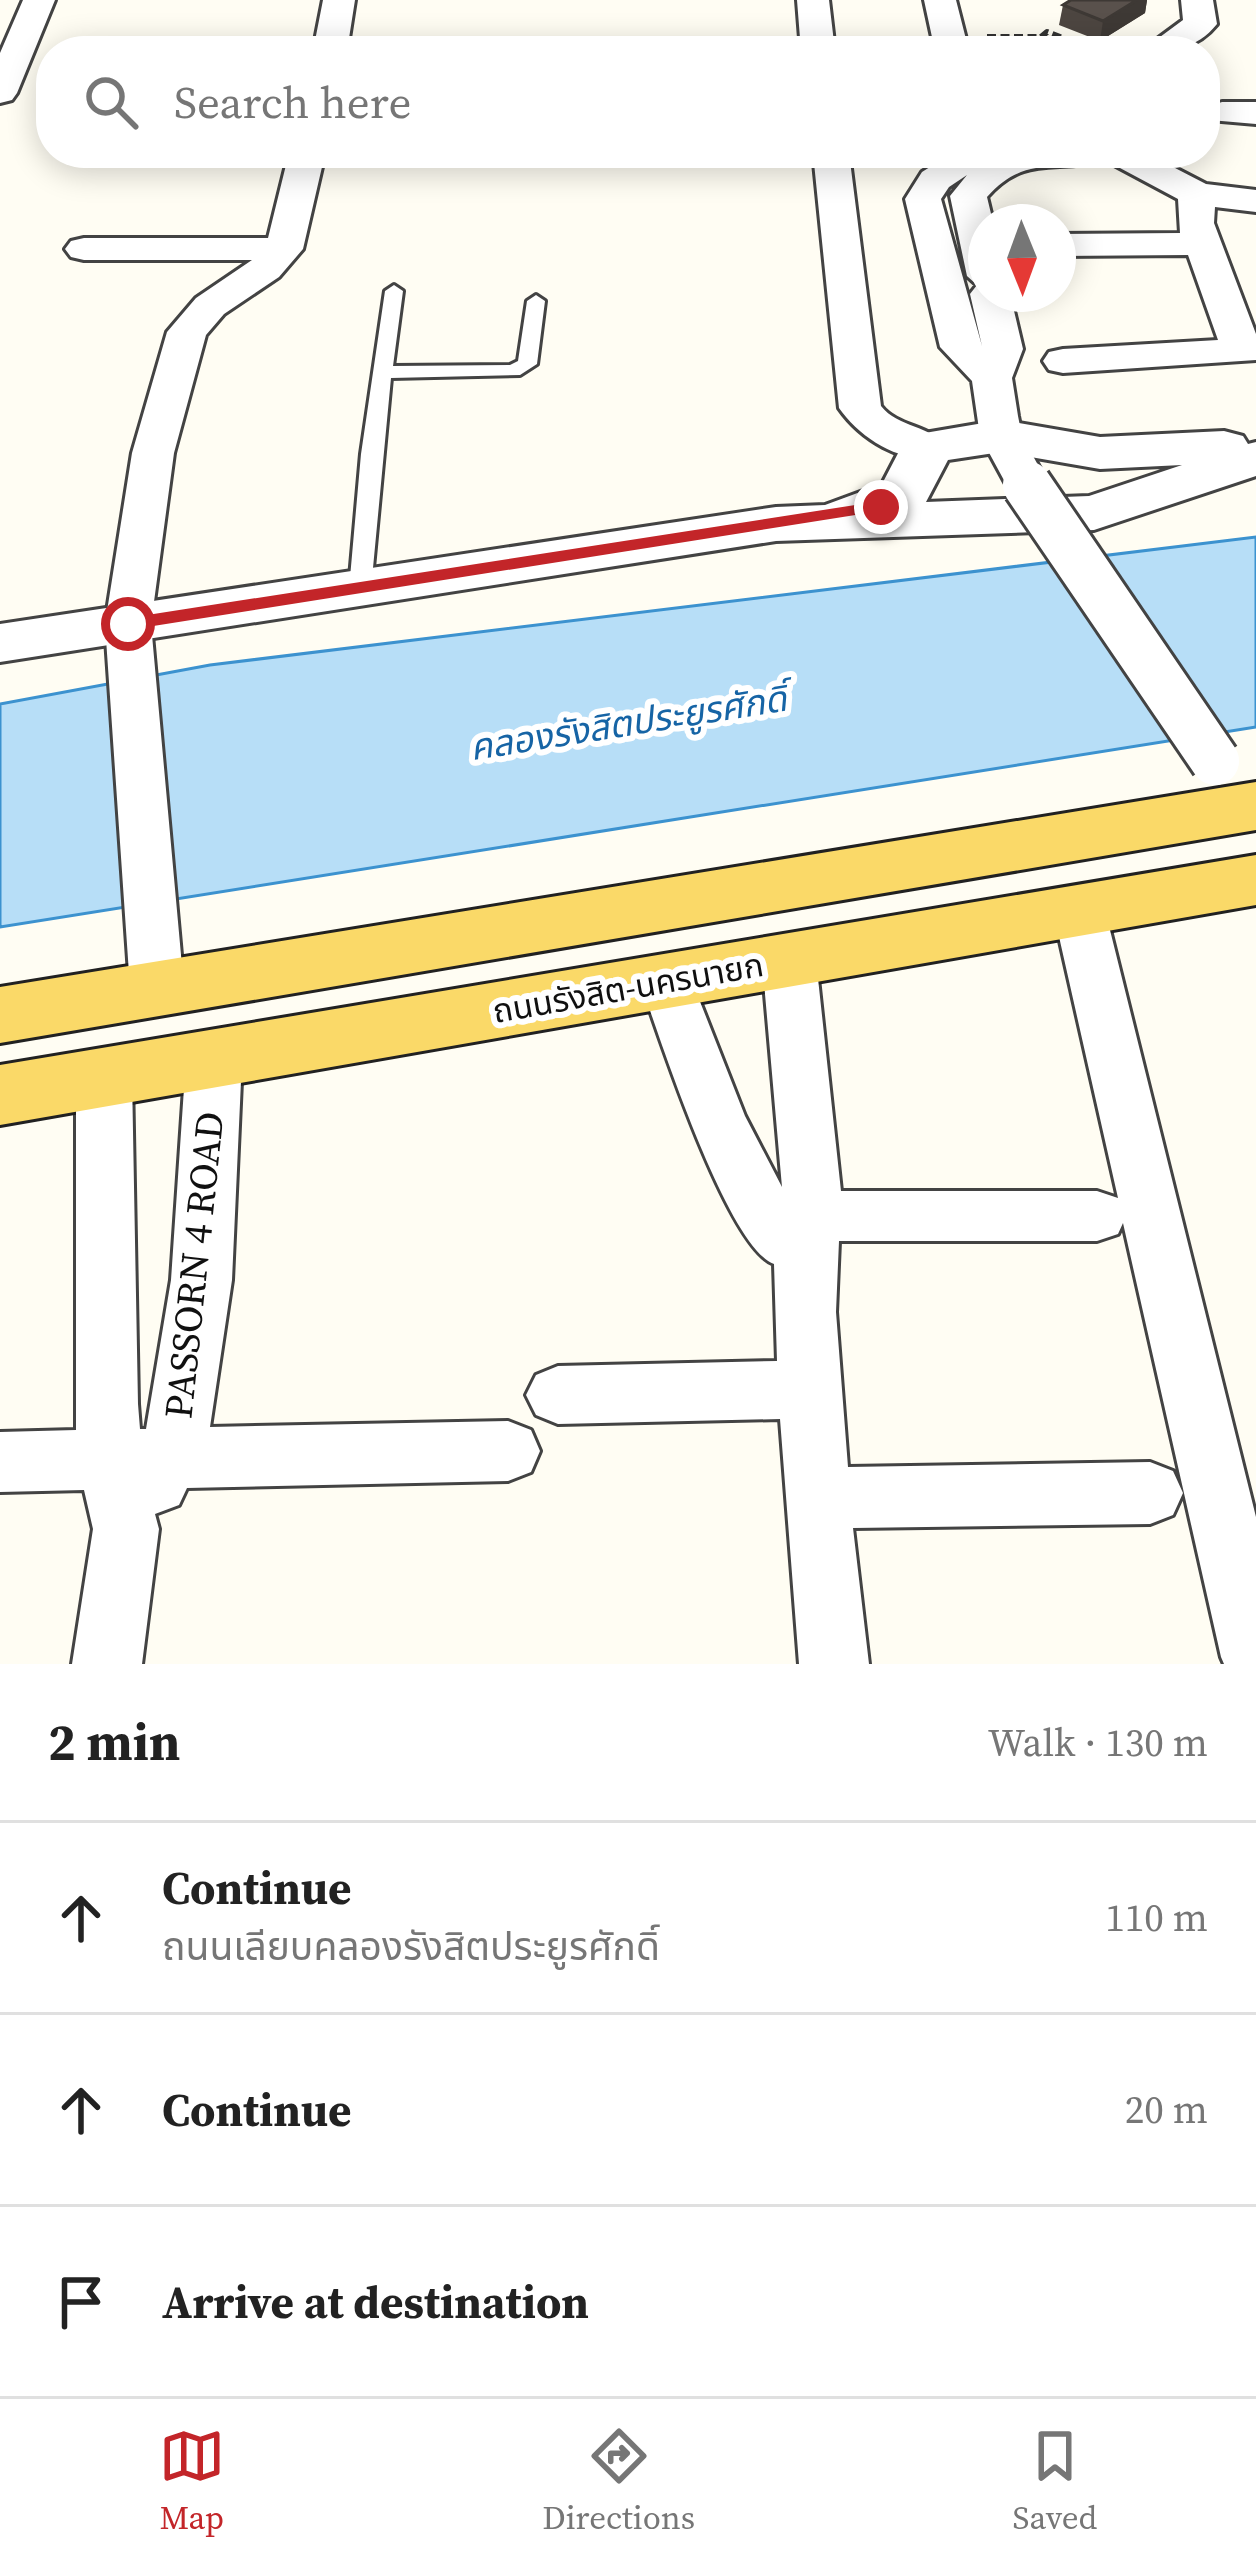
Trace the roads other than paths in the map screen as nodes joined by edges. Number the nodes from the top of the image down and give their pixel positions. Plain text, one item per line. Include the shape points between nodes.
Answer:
1 (339, 0) edge
2 (813, 0) edge
3 (940, 0) edge
4 (1197, 0) edge
5 (39, 2) edge
6 (0, 3) edge
7 (333, 36) edge
8 (817, 36) edge
9 (949, 36) edge
10 (1181, 36) edge
11 (2, 86) edge
12 (303, 168) edge
13 (833, 168) edge
14 (953, 168) edge
15 (998, 168) edge
16 (1147, 168) edge
17 (1197, 194) junction
18 (1256, 201) edge
19 (970, 204) edge
20 (1201, 244) junction
21 (1076, 245) edge
22 (84, 249) dead end
23 (284, 249) junction
24 (394, 290) dead end
25 (536, 301) dead end
26 (994, 312) edge
27 (1249, 349) edge
28 (1063, 361) dead end
29 (383, 372) junction
30 (992, 378) junction
31 (1001, 436) junction
32 (1256, 443) edge
33 (926, 447) junction
34 (1256, 458) edge
35 (776, 524) junction
36 (360, 589) junction
37 (129, 636) junction
38 (0, 643) edge
39 (1239, 792) edge
40 (1256, 880) edge
41 (1079, 910) junction
42 (156, 957) junction
43 (789, 960) junction
44 (667, 981) junction
45 (0, 1015) edge
46 (214, 1059) junction
47 (104, 1077) junction
48 (0, 1095) edge
49 (1097, 1216) dead end
50 (795, 1232) junction
51 (809, 1389) junction
52 (559, 1396) dead end
53 (508, 1451) dead end
54 (141, 1459) junction
55 (0, 1462) edge
56 (1150, 1493) dead end
57 (817, 1498) junction
58 (1256, 1657) edge
59 (107, 1664) edge
60 (834, 1664) edge

1 - 7 street
2 - 8 street
3 - 9 street
4 - 10 street via 1200,24
5 - 6 street
5 - 11 street
12 - 23 street
13 - 33 street via 860,408 876,428
14 - 30 street via 923,200 960,347
15 - 19 street via 968,196
16 - 17 street
17 - 18 street
17 - 20 street
20 - 21 street
20 - 27 street
22 - 23 street
23 - 37 street via 187,332 153,453
24 - 29 lane
25 - 29 lane via 532,349 527,364 513,371
26 - 30 street via 1003,349
27 - 28 street
29 - 36 lane
30 - 31 street
31 - 32 street via 1135,454
31 - 33 street
31 - 39 street, bridge
33 - 35 street via 903,498
34 - 35 street via 1094,513
35 - 36 street
36 - 37 street
37 - 38 street
37 - 42 street
39 - 42 main road
40 - 41 main road, ถนนรังสิต-นครนายก
41 - 43 main road, ถนนรังสิต-นครนายก
41 - 58 street
42 - 45 main road
43 - 44 main road, ถนนรังสิต-นครนายก
43 - 50 street
44 - 46 main road, ถนนรังสิต-นครนายก
44 - 50 street via 732,1153
46 - 47 main road, ถนนรังสิต-นครนายก
46 - 54 street, PASSORN 4 ROAD via 199,1289
47 - 48 main road, ถนนรังสิต-นครนายก
47 - 54 street, PASSORN 4 ROAD via 104,1330
49 - 50 street
50 - 51 street
51 - 52 street
51 - 57 street
53 - 54 street
54 - 55 street
54 - 59 street, PASSORN 4 ROAD
56 - 57 street
57 - 60 street

